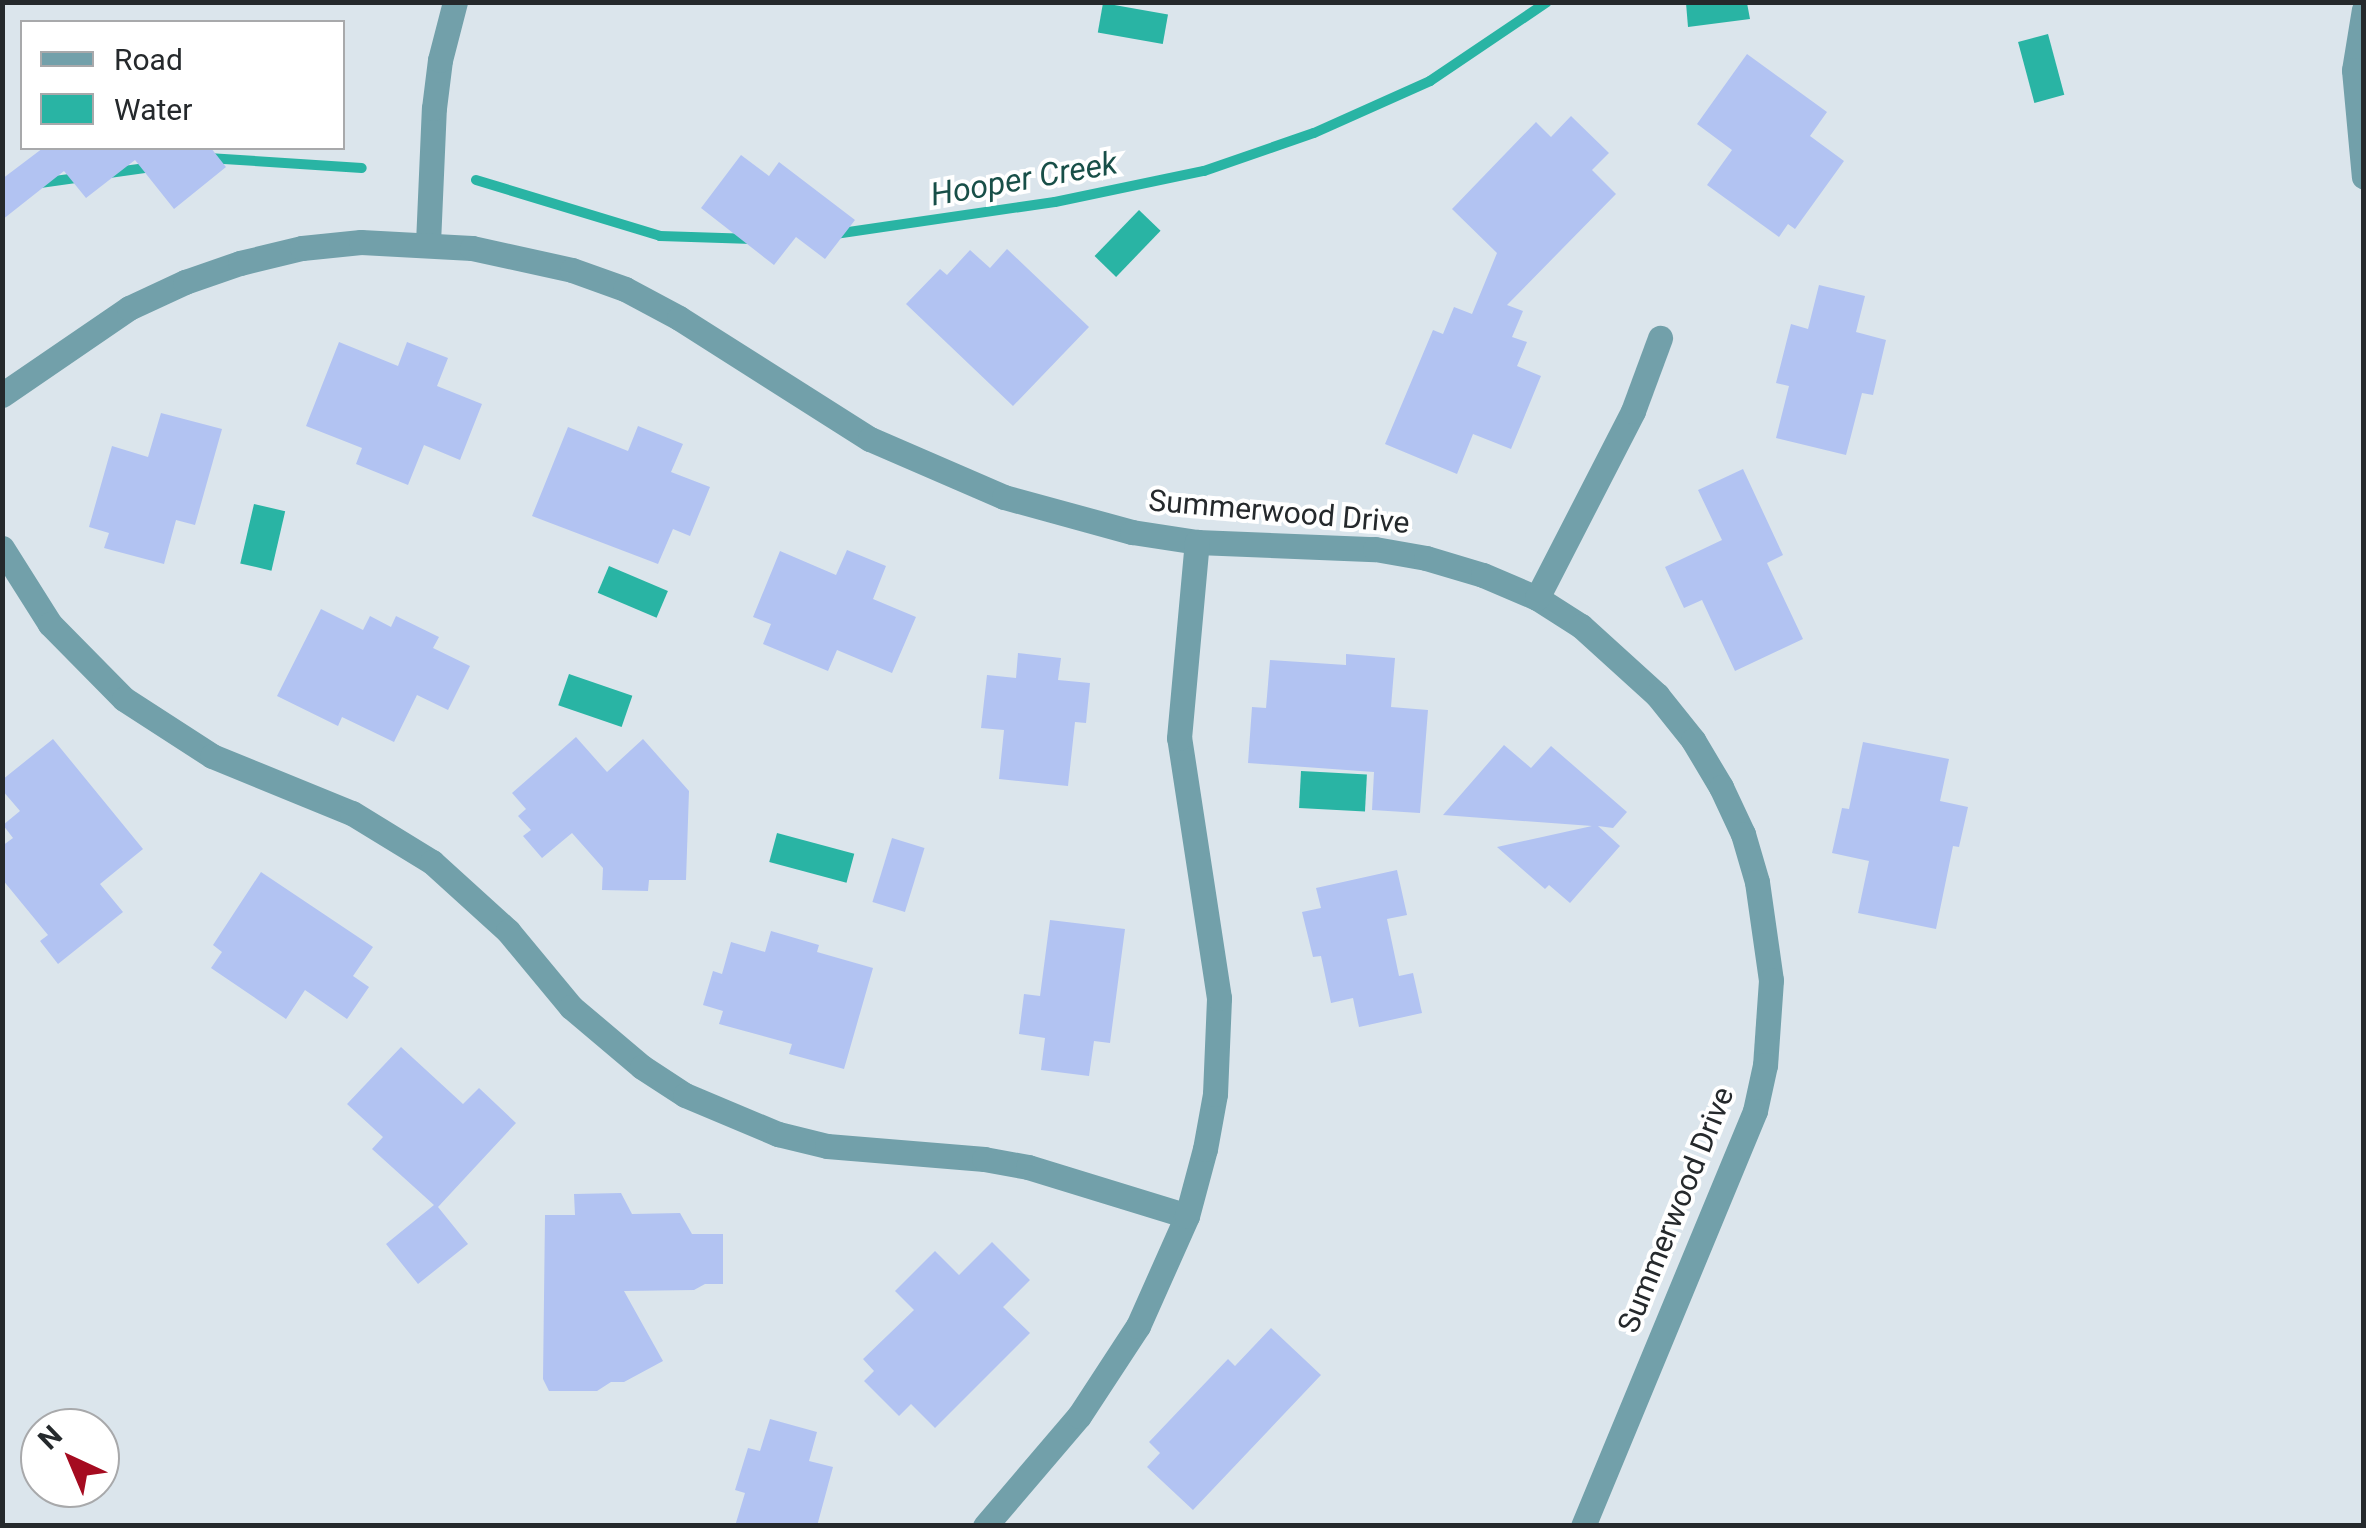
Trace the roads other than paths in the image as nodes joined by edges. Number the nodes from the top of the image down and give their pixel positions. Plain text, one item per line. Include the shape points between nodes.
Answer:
1 (455, 2) edge
2 (2364, 8) edge
3 (2364, 176) edge
4 (428, 243) junction
5 (1660, 338) dead end
6 (2, 395) edge
7 (1197, 542) junction
8 (2, 548) edge
9 (1537, 598) junction
10 (1187, 1216) junction
11 (986, 1526) edge
12 (1582, 1526) edge

1 - 4 street via 434,108
2 - 3 street via 2354,70
4 - 6 street, Summerwood Drive via 302,248 185,282 129,308
4 - 7 street, Summerwood Drive via 521,256 626,290 870,439 939,471 1069,516
5 - 9 street via 1633,411
7 - 9 street, Summerwood Drive via 1426,558
7 - 10 street via 1178,738 1216,957 1219,1027 1215,1094
8 - 10 street via 50,624 124,700 212,756 352,813 432,862 508,931 582,1017 685,1095 762,1128 827,1146 984,1158
9 - 12 street, Summerwood Drive via 1620,657 1693,740 1743,834 1771,980 1755,1111
10 - 11 street via 1165,1273 1110,1375

